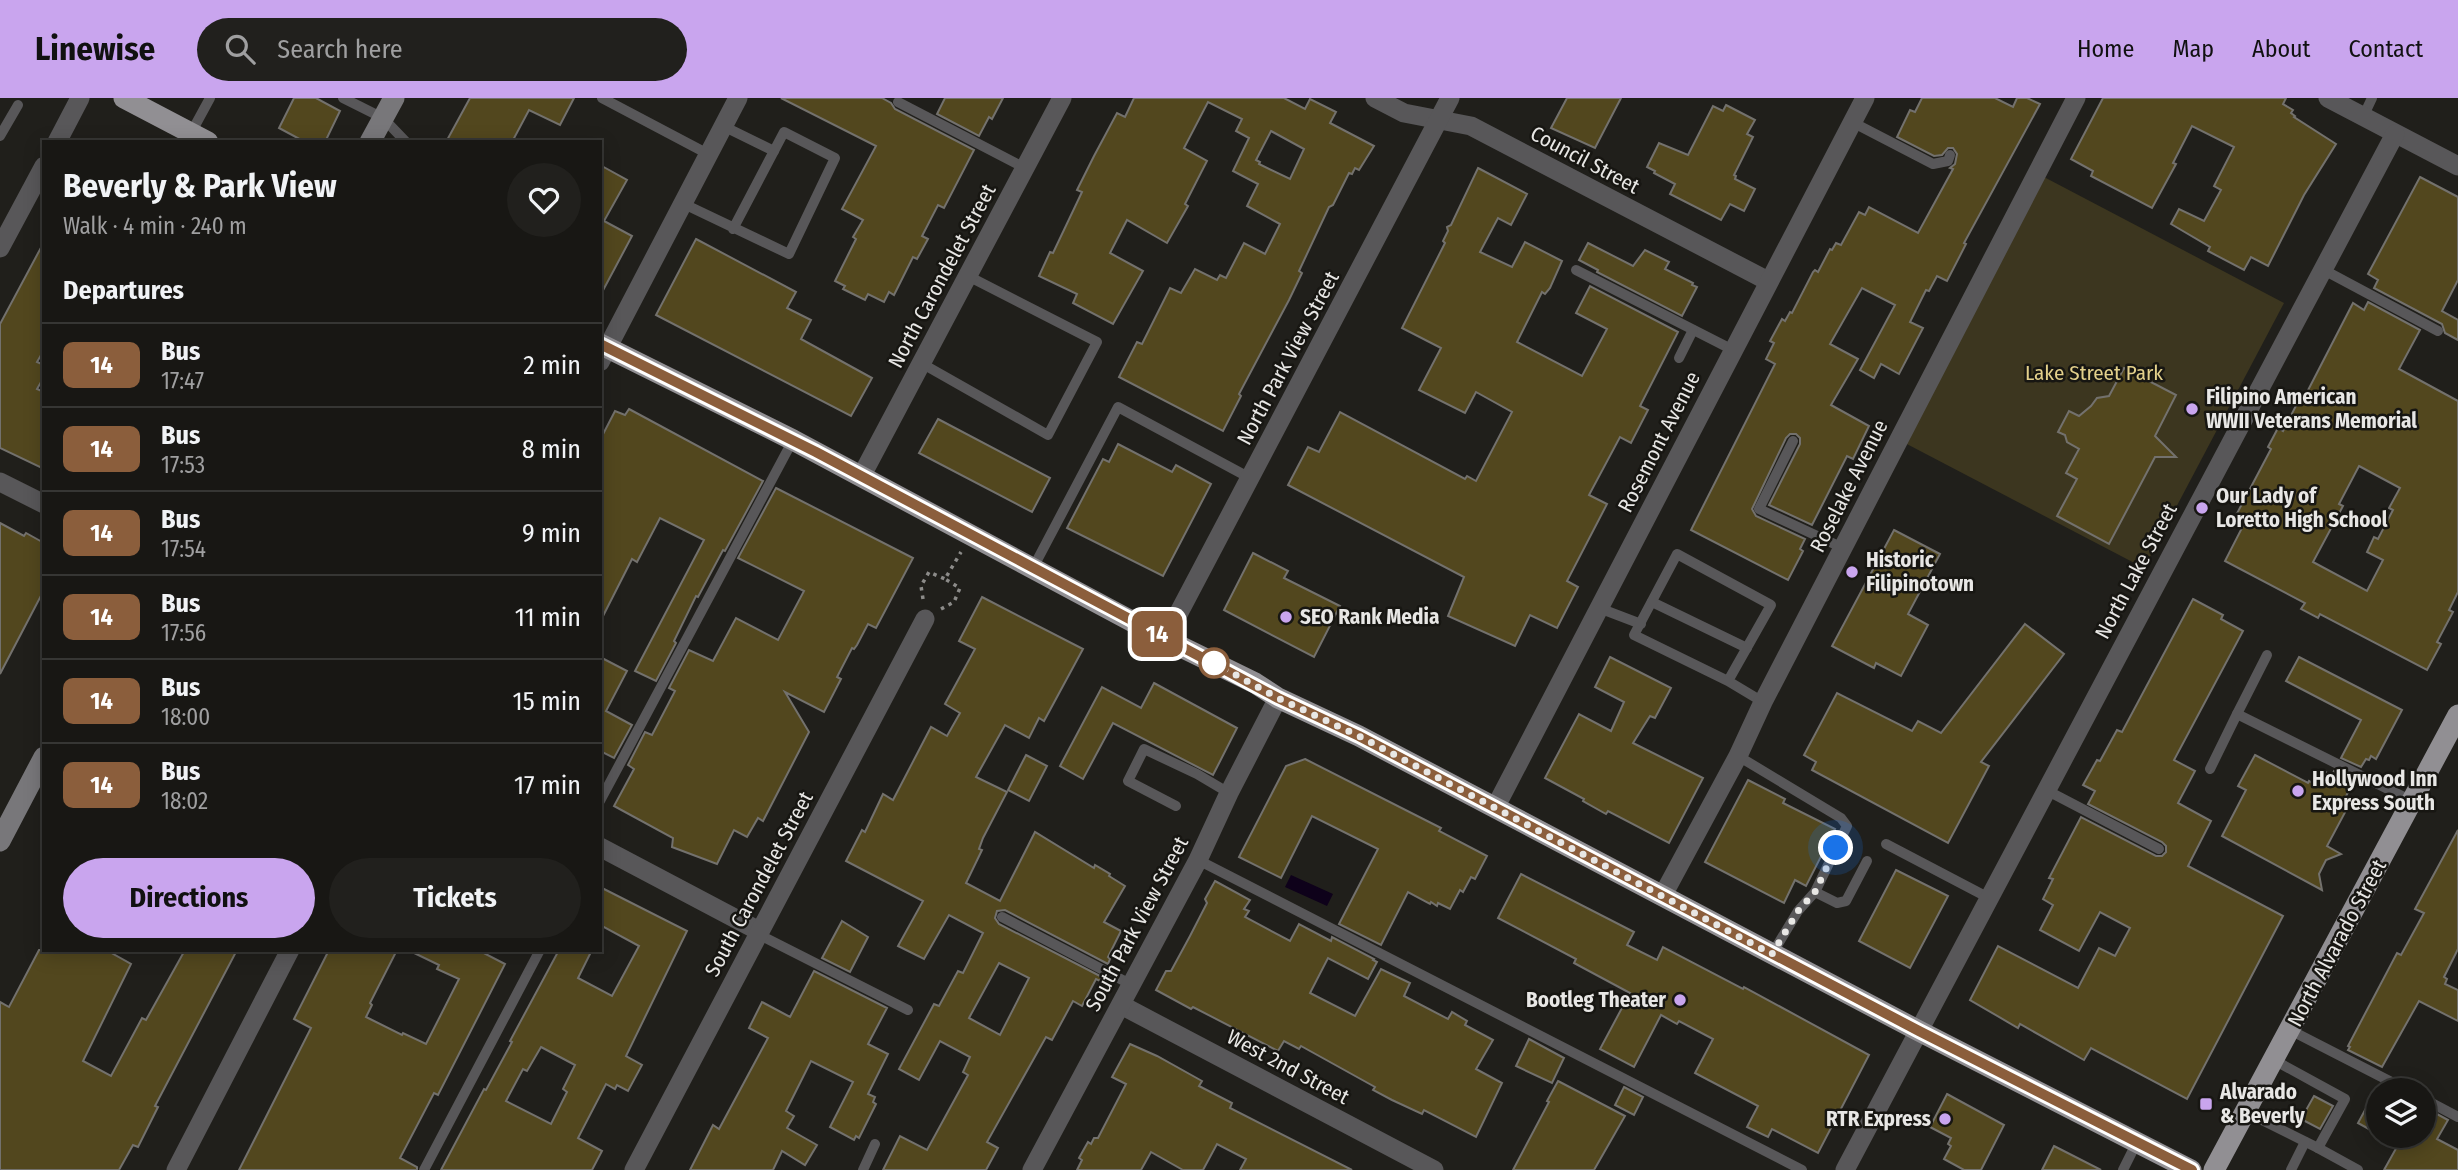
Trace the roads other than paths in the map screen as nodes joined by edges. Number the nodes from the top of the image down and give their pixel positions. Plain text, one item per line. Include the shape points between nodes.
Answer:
1 (80, 98) edge
2 (211, 98) edge
3 (343, 98) edge
4 (394, 98) edge
5 (602, 98) edge
6 (738, 98) edge
7 (1062, 98) edge
8 (1375, 98) edge
9 (1450, 98) edge
10 (1865, 98) edge
11 (2076, 98) edge
12 (2328, 98) edge
13 (2372, 98) edge
14 (137, 101) edge
15 (898, 102) dead end
16 (18, 106) dead end
17 (2362, 117) junction
18 (383, 118) junction
19 (1439, 120) junction
20 (1852, 122) junction
21 (723, 126) junction
22 (2395, 134) junction
23 (0, 136) edge
24 (200, 137) edge
25 (58, 140) edge
26 (371, 140) edge
27 (404, 140) edge
28 (774, 151) junction
29 (708, 154) junction
30 (1950, 155) dead end
31 (2458, 166) edge
32 (1025, 168) junction
33 (42, 170) edge
34 (684, 204) junction
35 (733, 229) junction
36 (0, 248) edge
37 (1576, 270) dead end
38 (2322, 270) junction
39 (968, 276) junction
40 (1768, 281) junction
41 (1693, 330) junction
42 (2438, 331) dead end
43 (1733, 350) junction
44 (603, 351) edge
45 (1679, 358) dead end
46 (921, 363) junction
47 (793, 440) junction
48 (1793, 442) dead end
49 (862, 475) junction
50 (1250, 478) junction
51 (0, 482) edge
52 (42, 503) edge
53 (1843, 548) junction
54 (1033, 568) junction
55 (1652, 602) junction
56 (1599, 608) junction
57 (925, 619) road end
58 (1641, 624) junction
59 (1165, 639) junction
60 (1747, 648) junction
61 (2267, 655) dead end
62 (1728, 681) junction
63 (1278, 698) junction
64 (1763, 702) junction
65 (2237, 714) junction
66 (2458, 715) edge
67 (1738, 756) junction
68 (42, 761) edge
69 (2210, 769) dead end
70 (2046, 790) junction
71 (1229, 793) junction
72 (602, 797) edge
73 (2412, 801) junction
74 (1176, 806) dead end
75 (1495, 808) junction
76 (0, 841) edge
77 (1886, 844) dead end
78 (602, 848) edge
79 (2159, 849) dead end
80 (1198, 860) junction
81 (1867, 861) dead end
82 (1815, 892) junction
83 (1663, 895) junction
84 (1989, 898) junction
85 (1002, 917) dead end
86 (759, 932) junction
87 (289, 952) edge
88 (539, 952) edge
89 (1772, 954) junction
90 (1132, 985) junction
91 (1121, 1005) junction
92 (908, 1010) dead end
93 (2290, 1030) junction
94 (1919, 1031) junction
95 (2274, 1060) junction
96 (2384, 1078) edge
97 (2436, 1105) edge
98 (2246, 1112) junction
99 (2458, 1117) edge
100 (2137, 1142) junction
101 (2305, 1142) junction
102 (875, 1144) dead end
103 (2318, 1149) junction
104 (176, 1170) edge
105 (424, 1170) edge
106 (634, 1170) edge
107 (863, 1170) edge
108 (1032, 1170) edge
109 (1434, 1170) edge
110 (1802, 1170) edge
111 (1845, 1170) edge
112 (2123, 1170) edge
113 (2192, 1170) edge
114 (2214, 1170) edge
115 (2291, 1170) edge
116 (2358, 1170) edge

1 - 25 street
2 - 24 lane
3 - 18 lane
4 - 18 street
5 - 29 lane
6 - 21 street
7 - 32 street, North Carondelet Street
8 - 19 street, Council Street via 1404,113
9 - 19 street, North Park View Street
10 - 20 street, Rosemont Avenue
11 - 53 street, Roselake Avenue
12 - 17 street
13 - 17 lane
14 - 24 main road
15 - 32 lane
16 - 23 lane
17 - 22 street
18 - 26 street
18 - 27 lane
19 - 40 street, Council Street via 1471,126
19 - 50 street, North Park View Street
20 - 30 lane via 1933,164 1948,161
20 - 40 street, Rosemont Avenue
21 - 28 lane
21 - 29 street
22 - 31 street
22 - 38 street, North Lake Street
28 - 35 lane
28 - 35 lane via 783,132 835,158 789,254
29 - 34 street
32 - 39 street, North Carondelet Street
33 - 36 street
34 - 35 lane
34 - 44 street
37 - 41 lane
38 - 42 lane
38 - 70 street, North Lake Street
39 - 46 street, North Carondelet Street
39 - 46 lane via 1097,342 1048,435
40 - 43 street, Rosemont Avenue
41 - 43 lane
41 - 45 lane
43 - 56 street, Rosemont Avenue
44 - 47 main road
46 - 49 street, North Carondelet Street
47 - 49 main road
47 - 72 lane
48 - 53 lane via 1759,509
49 - 54 main road
50 - 54 lane via 1118,407
50 - 59 street, North Park View Street
51 - 52 street
53 - 64 street, Roselake Avenue
54 - 59 main road
55 - 58 lane
55 - 60 lane
55 - 60 lane via 1677,555 1771,606
56 - 58 lane
56 - 75 street, Rosemont Avenue
57 - 86 street, South Carondelet Street
58 - 62 lane via 1634,635
59 - 63 main road
60 - 62 lane
61 - 65 lane
62 - 64 lane
63 - 71 street, South Park View Street
63 - 75 main road
64 - 67 street, Roselake Avenue
65 - 69 lane
65 - 73 lane
66 - 73 main road, North Alvarado Street
67 - 82 lane via 1847,826
67 - 83 street, Roselake Avenue
68 - 76 street
70 - 79 lane
70 - 84 street, North Lake Street
71 - 74 lane via 1144,749 1128,781
71 - 80 street, South Park View Street
73 - 93 main road, North Alvarado Street
75 - 83 main road
77 - 84 lane
78 - 86 street
80 - 90 street, South Park View Street
80 - 110 lane
81 - 82 lane via 1846,901 1837,903
82 - 89 lane
83 - 89 main road
84 - 94 street, North Lake Street
85 - 90 lane
86 - 92 lane
86 - 106 street, South Carondelet Street
87 - 104 street
88 - 105 lane
89 - 94 main road
90 - 91 street, South Park View Street
91 - 108 street, South Park View Street
91 - 109 street, West 2nd Street
93 - 95 main road, North Alvarado Street
93 - 96 lane
94 - 100 main road
94 - 111 street, North Lake Street
95 - 98 main road, North Alvarado Street
95 - 103 lane via 2346,1098
97 - 99 lane
98 - 101 lane
98 - 114 main road, North Alvarado Street
100 - 112 lane
100 - 113 main road
101 - 103 lane
101 - 115 lane
102 - 107 lane
103 - 116 lane

